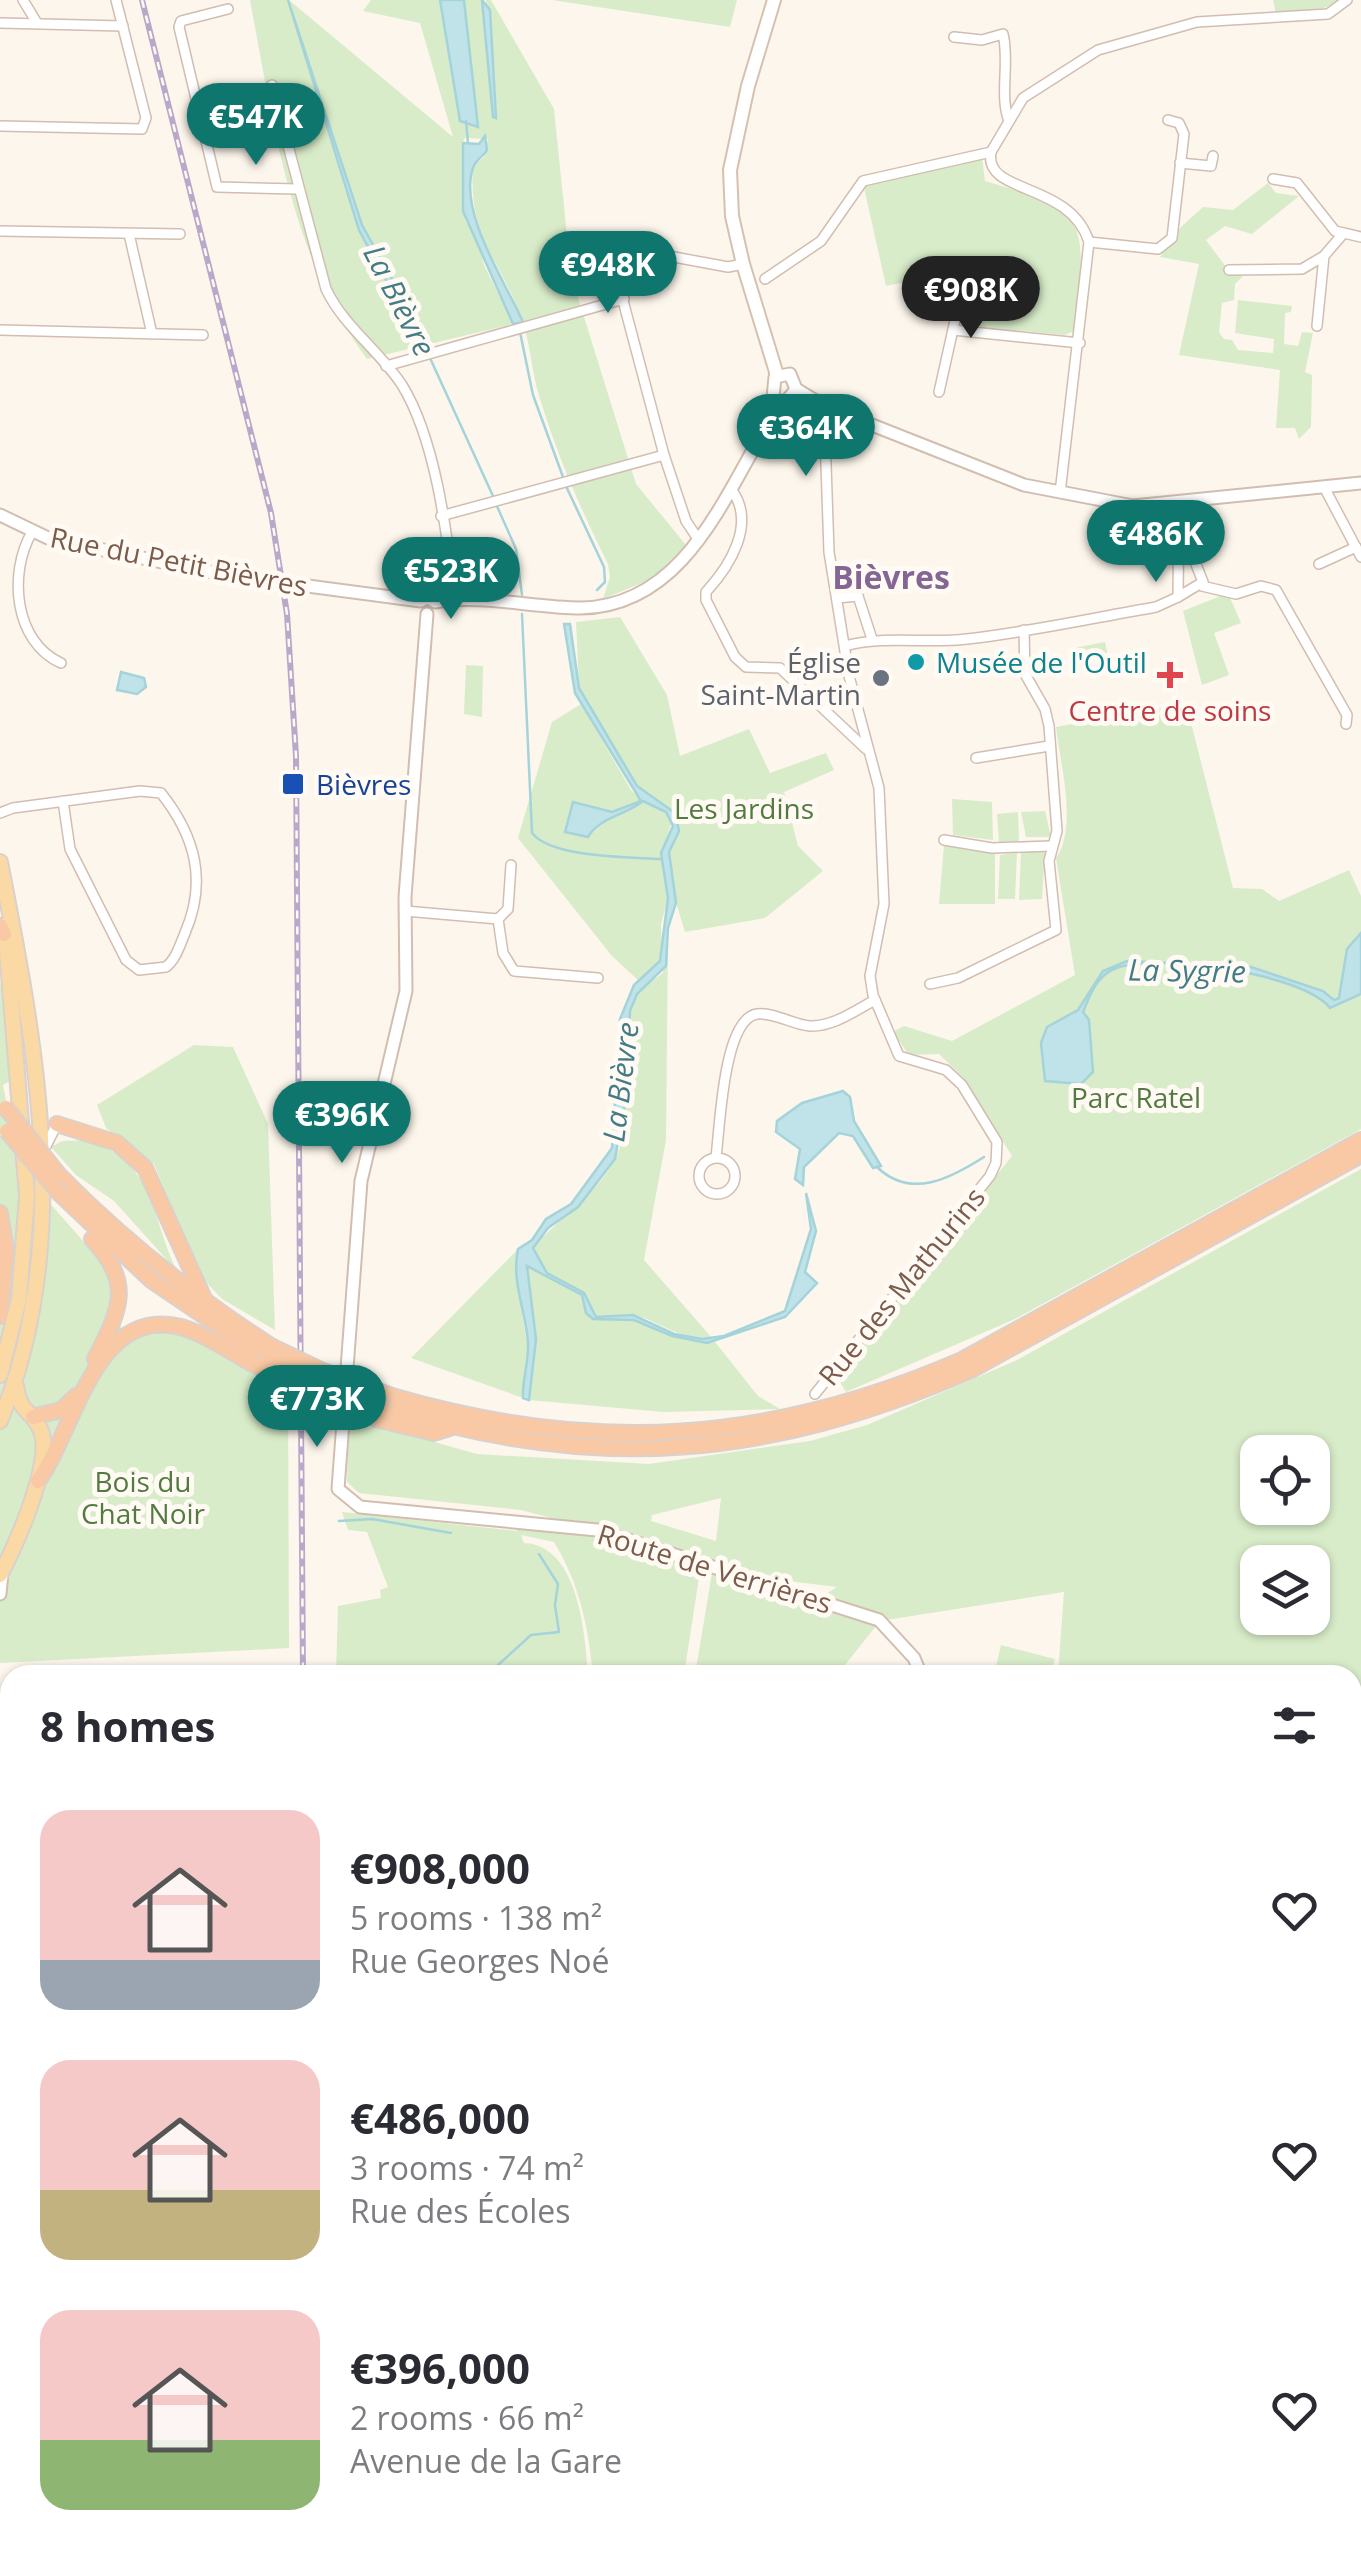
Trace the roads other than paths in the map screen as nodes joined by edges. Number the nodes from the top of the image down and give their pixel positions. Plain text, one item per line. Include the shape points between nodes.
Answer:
1 (23, 0) edge
2 (116, 0) edge
3 (774, 0) edge
4 (1347, 0) edge
5 (228, 9) dead end
6 (0, 23) edge
7 (37, 23) junction
8 (122, 26) junction
9 (954, 37) dead end
10 (272, 86) dead end
11 (240, 96) dead end
12 (199, 108) junction
13 (1168, 120) dead end
14 (1009, 121) junction
15 (0, 126) edge
16 (990, 152) junction
17 (1213, 156) dead end
18 (1180, 163) junction
19 (1273, 179) dead end
20 (296, 188) junction
21 (0, 231) edge
22 (129, 234) junction
23 (180, 234) dead end
24 (1342, 235) junction
25 (1361, 237) edge
26 (1089, 242) junction
27 (1324, 256) junction
28 (744, 264) junction
29 (1229, 270) dead end
30 (765, 279) dead end
31 (964, 280) dead end
32 (624, 299) junction
33 (1317, 326) dead end
34 (0, 330) edge
35 (954, 330) junction
36 (152, 334) junction
37 (203, 335) dead end
38 (1080, 343) junction
39 (386, 366) junction
40 (777, 375) junction
41 (796, 389) junction
42 (939, 392) dead end
43 (780, 395) junction
44 (824, 406) junction
45 (664, 455) junction
46 (1361, 483) edge
47 (1324, 486) junction
48 (731, 489) junction
49 (1060, 493) junction
50 (1179, 502) junction
51 (0, 515) edge
52 (442, 516) junction
53 (1180, 524) junction
54 (32, 532) junction
55 (698, 539) junction
56 (1358, 552) edge
57 (1318, 564) dead end
58 (1202, 586) junction
59 (837, 598) junction
60 (456, 599) junction
61 (1175, 600) junction
62 (428, 606) junction
63 (1024, 630) junction
64 (872, 639) junction
65 (845, 646) junction
66 (61, 662) dead end
67 (1346, 724) dead end
68 (1050, 746) junction
69 (866, 749) junction
70 (976, 758) dead end
71 (64, 801) junction
72 (0, 803) edge
73 (13, 808) junction
74 (0, 813) edge
75 (944, 840) dead end
76 (1051, 846) junction
77 (0, 862) edge
78 (512, 865) dead end
79 (0, 902) edge
80 (405, 911) junction
81 (498, 920) junction
82 (2, 930) edge
83 (598, 978) dead end
84 (930, 984) dead end
85 (875, 1000) junction
86 (36, 1082) junction
87 (3, 1114) edge
88 (58, 1124) junction
89 (1361, 1140) edge
90 (43, 1152) junction
91 (1361, 1155) edge
92 (716, 1157) junction
93 (0, 1213) edge
94 (89, 1224) junction
95 (206, 1304) junction
96 (0, 1316) edge
97 (262, 1356) junction
98 (7, 1377) edge
99 (815, 1394) dead end
100 (33, 1417) junction
101 (0, 1421) edge
102 (38, 1481) junction
103 (1, 1574) edge
104 (0, 1594) edge
105 (916, 1665) edge

1 - 7 street
2 - 8 street
3 - 28 main road via 730,170
4 - 14 street via 1328,14 1197,22 1098,50 1032,91
5 - 12 street via 180,22
6 - 7 street
7 - 8 street
8 - 15 street via 146,118 142,130
9 - 14 street via 1003,34
10 - 20 street
11 - 12 street
12 - 20 street via 217,187
13 - 18 street via 1184,134
14 - 16 street
16 - 26 street via 996,176 1060,201
16 - 30 street via 863,180 821,242
17 - 18 street via 1210,166
18 - 26 street via 1166,244 1158,249
19 - 24 street via 1296,182
20 - 39 street via 336,308
21 - 22 street
22 - 23 street
22 - 36 street
24 - 25 street
24 - 27 street
26 - 38 street
27 - 29 street via 1302,269
27 - 33 street
28 - 32 street via 624,250 613,262
28 - 40 main road
31 - 35 street
32 - 39 street
32 - 45 street
34 - 36 street
35 - 38 street
35 - 42 street
36 - 37 street
38 - 49 street
39 - 52 street via 419,422
40 - 41 street via 792,376
40 - 43 street via 772,382
41 - 43 street
41 - 44 street
43 - 48 street, Rue du Petit Bièvres
44 - 49 street via 1010,480
44 - 59 street, Rue des Mathurins
45 - 52 street
45 - 55 street
46 - 47 street
47 - 50 street
47 - 56 street
48 - 55 street, Rue du Petit Bièvres
48 - 69 street via 740,507 734,555 706,600 734,657 746,668 780,668
49 - 50 street via 1120,506
50 - 53 street
51 - 54 street, Rue du Petit Bièvres
52 - 60 street
53 - 58 street
53 - 61 street
54 - 62 street, Rue du Petit Bièvres via 262,583
54 - 66 street via 21,561 21,607 38,648
55 - 60 street, Rue du Petit Bièvres via 660,581 618,604 570,608
56 - 57 street
58 - 61 street
58 - 67 street via 1236,594 1260,586 1276,590 1347,715
59 - 64 street via 858,596
59 - 65 street, Rue des Mathurins
60 - 62 street, Rue du Petit Bièvres
61 - 63 street
62 - 80 street
63 - 64 street via 918,644
63 - 68 street via 1026,674 1046,709
64 - 65 street
65 - 69 street, Rue des Mathurins
68 - 70 street
68 - 76 street via 1057,831
69 - 85 street, Rue des Mathurins via 878,788 884,883 870,976
71 - 71 street via 154,790 166,798 194,856 198,892 166,967 139,970 126,960 70,849
71 - 73 street
72 - 73 street
73 - 74 street
75 - 76 street via 992,848
76 - 84 street via 1053,934
77 - 86 main road
78 - 81 street via 508,909
79 - 82 main road
80 - 81 street
80 - 105 street, Route de Verrières via 404,1007 366,1151 357,1213 338,1488 360,1506 597,1530 879,1620
81 - 83 street via 503,953 514,971
82 - 98 main road via 18,1050 26,1225
85 - 92 street via 813,1026 758,1014 743,1020 728,1062
85 - 99 street, Rue des Mathurins via 899,1056 946,1070 962,1085 997,1142 996,1164
86 - 88 main road
86 - 90 main road
87 - 94 highway, bridge
87 - 95 highway, bridge via 126,1242
88 - 90 street
88 - 95 highway via 117,1143 145,1168
89 - 97 highway, bridge via 962,1360 802,1417 705,1432 601,1434 500,1424
90 - 98 main road via 35,1294
91 - 97 highway, bridge via 971,1370 858,1415 781,1435 619,1449 520,1442 450,1428 434,1433 334,1404
92 - 92 street via 702,1165 698,1177 708,1192 721,1194 735,1183 735,1170
93 - 96 highway via 6,1250
94 - 97 highway via 151,1280
94 - 100 highway via 116,1273 118,1310 73,1402
95 - 97 highway
97 - 102 highway via 184,1328 154,1325 126,1335 102,1358
98 - 100 main road via 17,1403
98 - 101 main road
100 - 102 main road via 44,1446
102 - 103 main road
103 - 104 street

